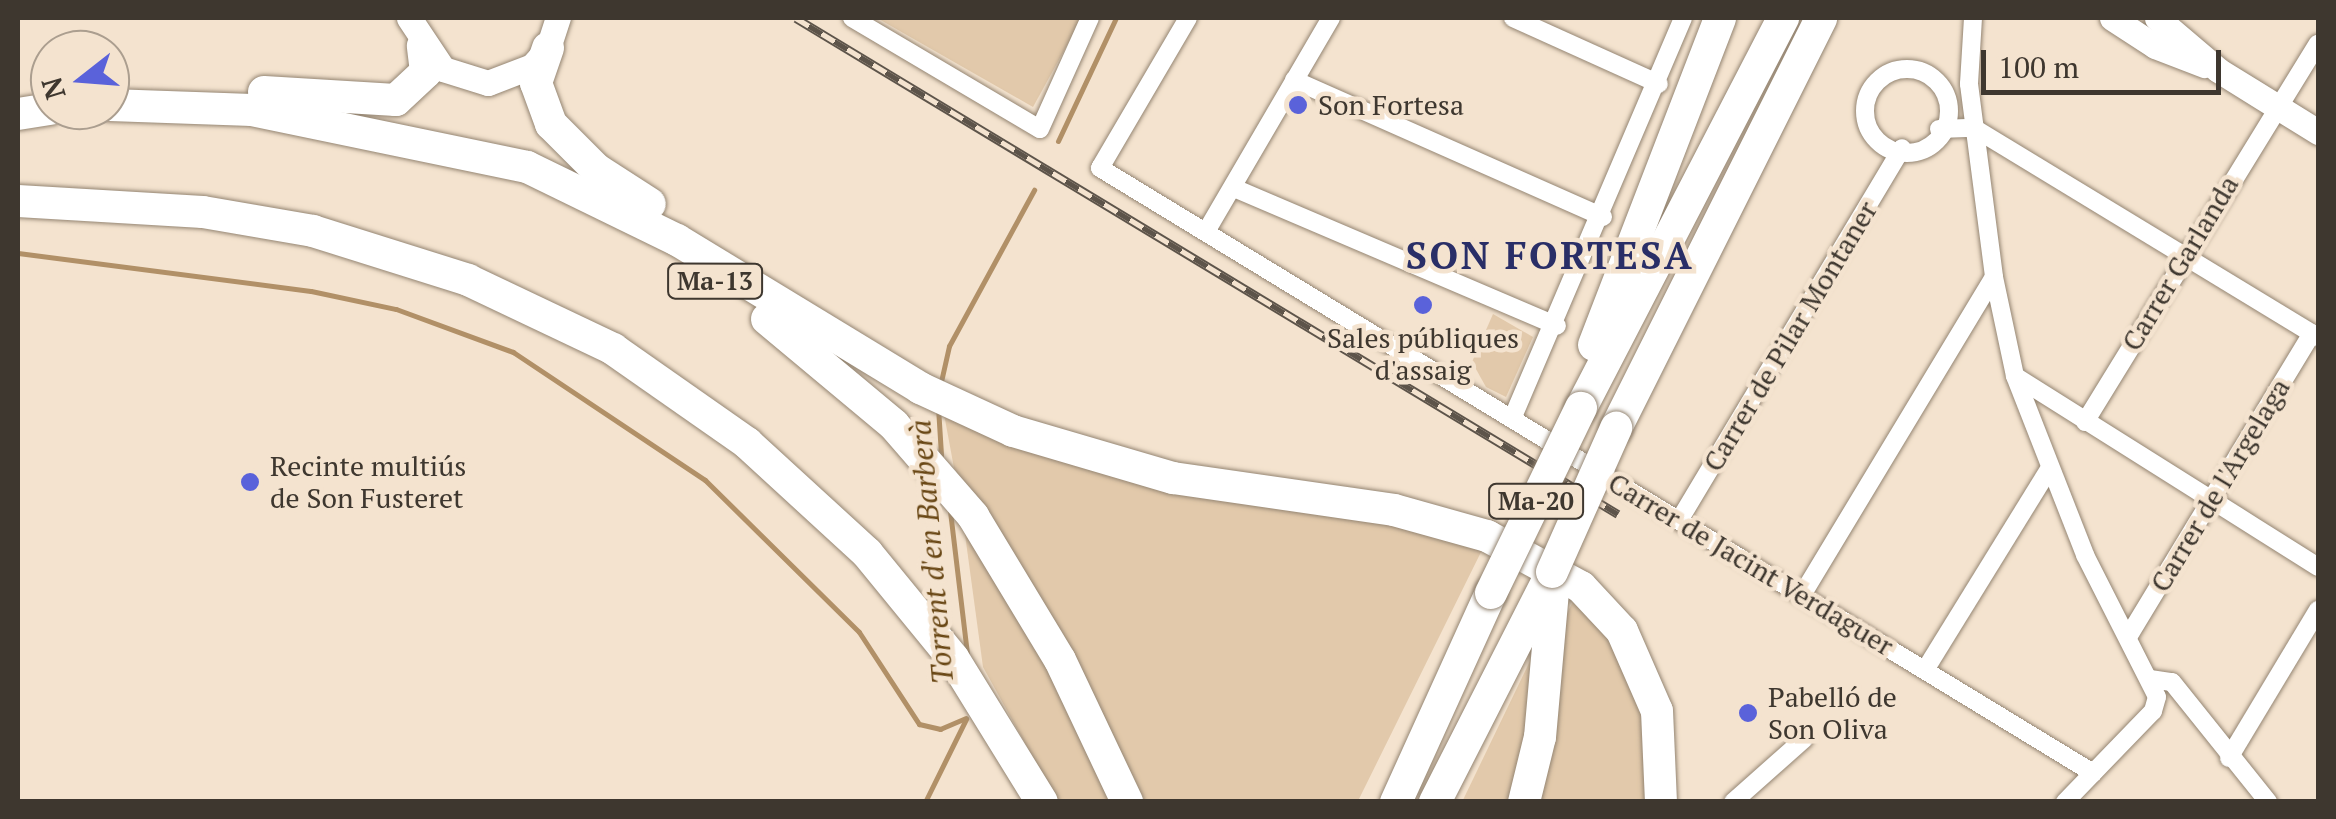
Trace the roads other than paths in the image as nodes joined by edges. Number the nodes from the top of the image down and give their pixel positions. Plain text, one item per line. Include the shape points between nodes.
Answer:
1 (852, 18) edge
2 (1090, 18) edge
3 (1188, 18) edge
4 (1331, 18) edge
5 (1513, 18) edge
6 (1683, 18) edge
7 (1720, 18) edge
8 (1783, 18) edge
9 (1821, 18) edge
10 (1972, 18) edge
11 (2157, 18) edge
12 (2117, 19) edge
13 (415, 28) edge
14 (553, 33) edge
15 (2318, 44) edge
16 (2218, 70) junction
17 (1294, 80) junction
18 (1659, 84) junction
19 (130, 93) edge
20 (130, 104) edge
21 (2276, 106) junction
22 (1974, 128) junction
23 (1942, 129) junction
24 (2318, 132) edge
25 (1901, 150) junction
26 (481, 159) junction
27 (1234, 188) junction
28 (18, 200) edge
29 (1603, 217) junction
30 (1207, 230) junction
31 (2182, 254) junction
32 (1994, 278) junction
33 (769, 300) junction
34 (1556, 326) junction
35 (2315, 335) edge
36 (2015, 376) junction
37 (1580, 408) junction
38 (1512, 419) junction
39 (2085, 422) junction
40 (2048, 472) junction
41 (2213, 502) junction
42 (1680, 519) junction
43 (2318, 568) edge
44 (1802, 595) junction
45 (2318, 610) edge
46 (1533, 637) junction
47 (2128, 637) junction
48 (1924, 670) junction
49 (2150, 679) junction
50 (982, 700) junction
51 (1804, 739) dead end
52 (1417, 756) junction
53 (2229, 758) junction
54 (2093, 774) junction
55 (1028, 802) edge
56 (1042, 802) edge
57 (1126, 802) edge
58 (1376, 802) edge
59 (1396, 802) edge
60 (1435, 802) edge
61 (1524, 802) edge
62 (1660, 802) edge
63 (1733, 802) edge
64 (2065, 802) edge
65 (2268, 802) edge

1 - 2 street via 1040,129
3 - 30 street, Carrer de Jacint Verdaguer via 1100,168
4 - 17 street
5 - 18 street
6 - 18 street
7 - 37 highway via 1650,214 1584,366
8 - 37 highway, Ma-20
9 - 46 highway, Ma-20, bridge via 1616,428 1552,572
10 - 22 street
11 - 16 main road
12 - 16 main road via 2155,46
13 - 14 main road via 453,75 488,83 522,73
13 - 19 highway via 426,72 396,100 143,86
14 - 33 highway via 536,83 551,124 596,168 743,266
15 - 21 street, Carrer Garlanda
16 - 21 main road
17 - 27 street
17 - 29 street
18 - 29 street
20 - 26 highway, Ma-13 via 252,110
21 - 24 main road
21 - 31 street, Carrer Garlanda
22 - 23 street
22 - 31 street
22 - 32 street
23 - 25 street via 1927,148
23 - 25 street via 1948,99 1941,85 1916,69 1877,81 1866,104 1878,140
25 - 42 street, Carrer de Pilar Montaner
26 - 33 highway via 527,168 612,205
26 - 57 highway, Ma-13 via 708,277 837,374 918,450 973,516 1046,635
27 - 30 street
27 - 34 street
28 - 50 highway via 204,212 313,232 408,258 614,349 748,442 867,553
29 - 34 street
30 - 38 street, Carrer de Jacint Verdaguer
31 - 35 street
31 - 39 street, Carrer Garlanda
32 - 36 street
32 - 44 street
33 - 62 highway via 952,404 1120,465 1424,516 1536,558 1600,604 1637,656 1658,711
34 - 38 street
35 - 41 street, Carrer de l'Argelaga
36 - 39 street
36 - 40 street
37 - 52 highway, Ma-20, bridge
38 - 42 street, Carrer de Jacint Verdaguer
39 - 41 street
40 - 47 street
40 - 48 street
41 - 43 street
41 - 47 street, Carrer de l'Argelaga
42 - 44 street, Carrer de Jacint Verdaguer
44 - 48 street, Carrer de Jacint Verdaguer
45 - 53 street
46 - 60 highway, Ma-20 via 1497,676
46 - 61 highway via 1542,722
47 - 49 street
48 - 54 street, Carrer de Jacint Verdaguer
49 - 53 street via 2172,682
49 - 54 street via 2157,697 2153,711
50 - 55 highway
50 - 56 highway
51 - 63 street
52 - 58 highway
52 - 59 highway, Ma-20
53 - 65 street
54 - 64 street

